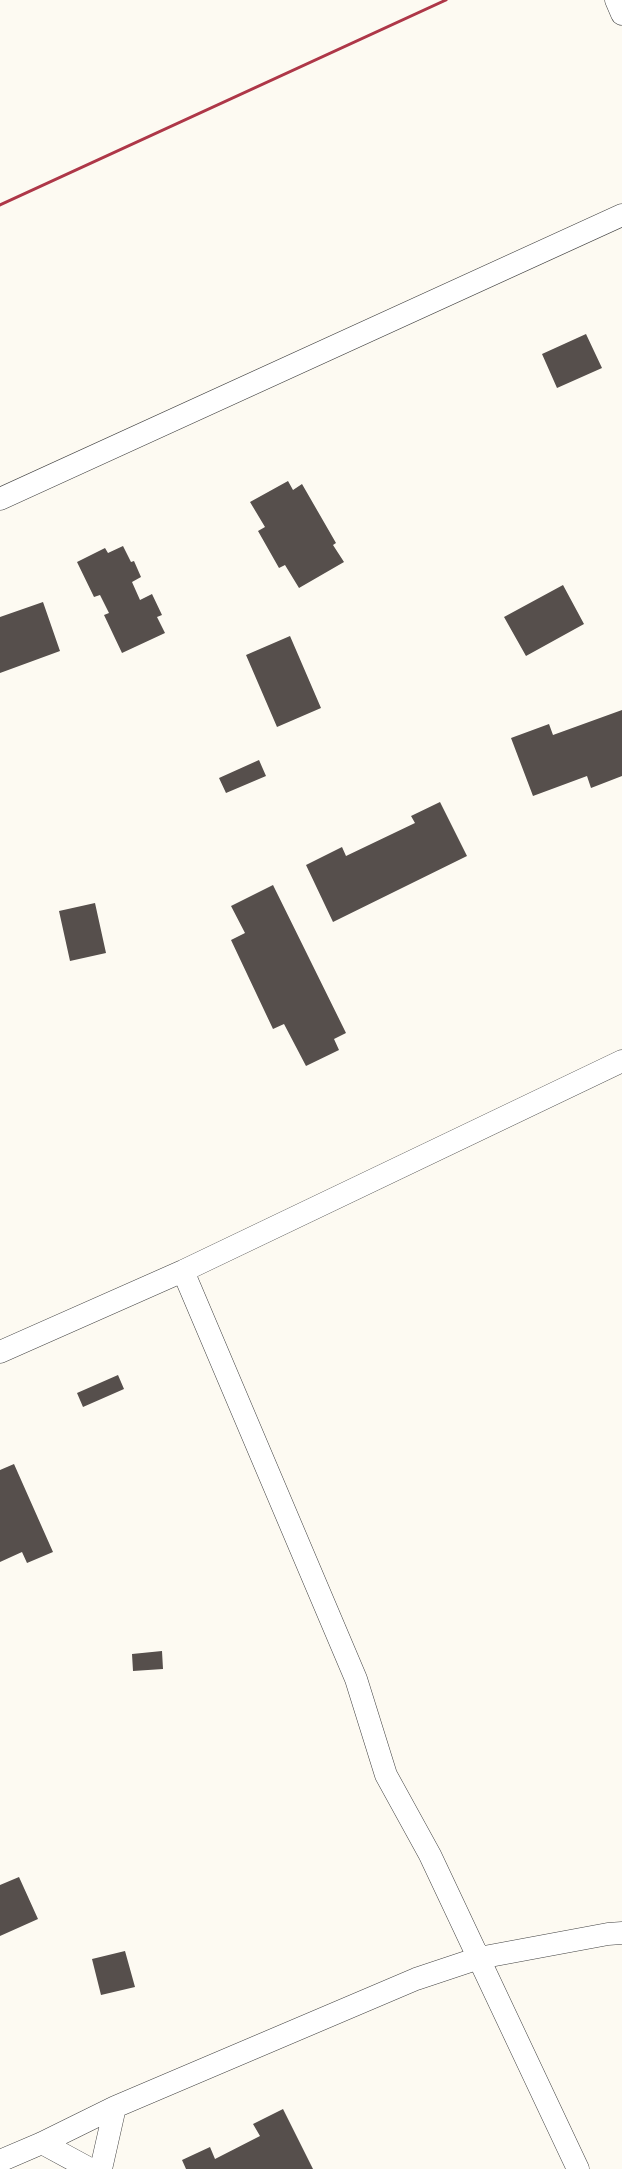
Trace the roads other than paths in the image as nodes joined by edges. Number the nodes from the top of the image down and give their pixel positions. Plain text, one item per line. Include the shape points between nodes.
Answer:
1 (616, 0) edge
2 (622, 14) edge
3 (622, 215) edge
4 (0, 499) edge
5 (622, 1061) edge
6 (183, 1271) junction
7 (0, 1352) edge
8 (622, 1933) edge
9 (479, 1958) junction
10 (115, 2108) junction
11 (42, 2144) junction
12 (0, 2161) edge
13 (90, 2169) edge
14 (101, 2169) edge
15 (578, 2169) edge

1 - 2 street
3 - 4 street
5 - 6 street
6 - 7 street
6 - 9 street via 356,1679 386,1775 430,1855
8 - 9 street
9 - 10 street via 416,1979
9 - 15 street
10 - 11 street
10 - 14 street
11 - 12 street
11 - 13 street

